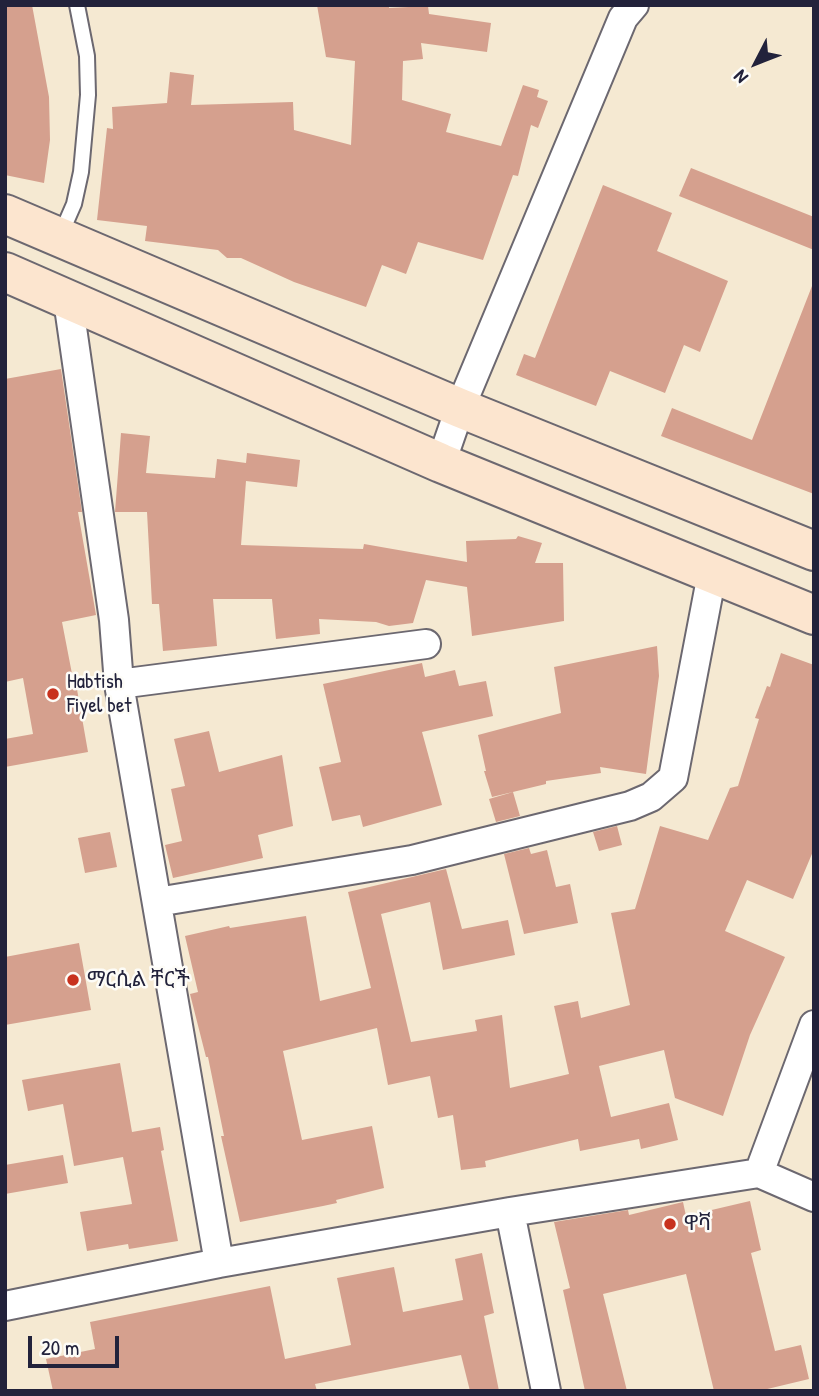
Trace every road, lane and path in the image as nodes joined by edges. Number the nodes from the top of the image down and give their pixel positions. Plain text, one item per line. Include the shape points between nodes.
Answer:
1 (77, 5) edge
2 (625, 9) edge
3 (5, 214) edge
4 (59, 237) junction
5 (5, 272) edge
6 (68, 300) junction
7 (460, 408) junction
8 (441, 463) junction
9 (814, 551) edge
10 (712, 574) junction
11 (814, 615) edge
12 (426, 644) dead end
13 (119, 684) junction
14 (157, 902) junction
15 (814, 1025) edge
16 (759, 1173) junction
17 (814, 1197) edge
18 (510, 1212) junction
19 (219, 1263) junction
20 (5, 1306) edge
21 (546, 1391) edge

1 - 4 lane via 87,56 88,95 81,172 74,204
2 - 7 street
3 - 4 main road
4 - 7 main road
5 - 6 main road
6 - 8 main road
6 - 13 street
7 - 8 street
7 - 9 main road
8 - 10 main road
10 - 11 main road
10 - 14 street via 673,778 651,797 412,860
12 - 13 street
13 - 14 street
14 - 19 street
15 - 16 street
16 - 17 street
16 - 18 street
18 - 19 street
18 - 21 street
19 - 20 street

